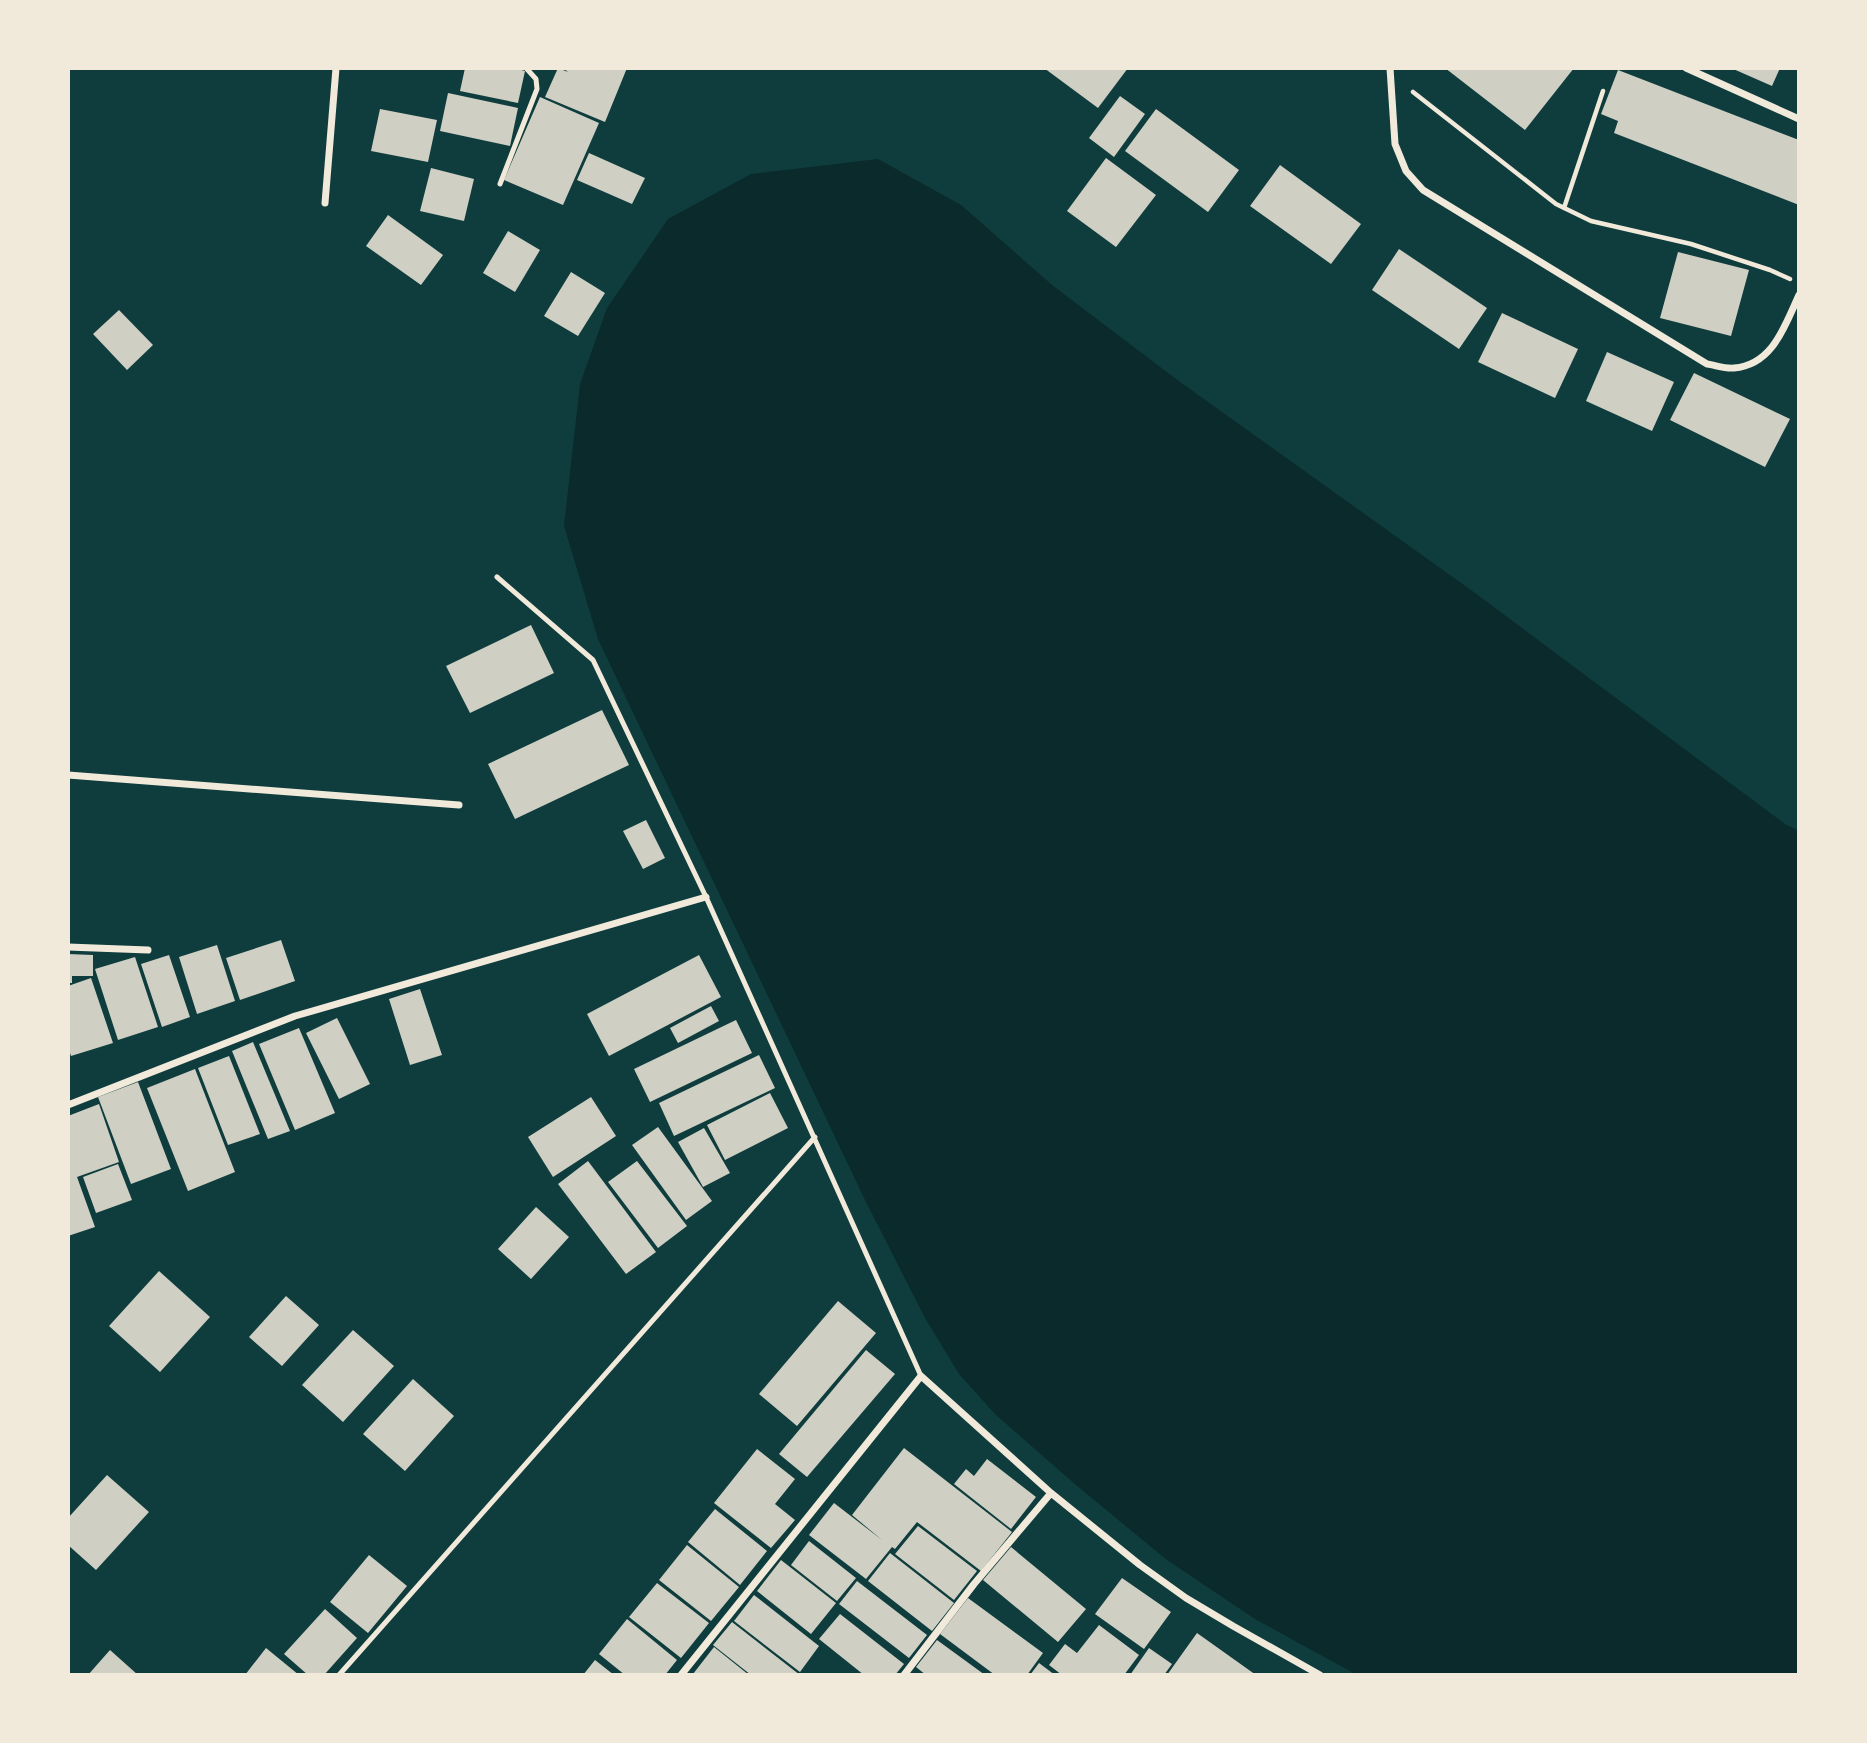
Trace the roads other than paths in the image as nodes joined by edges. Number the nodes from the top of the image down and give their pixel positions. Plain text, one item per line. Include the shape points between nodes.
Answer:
1 (336, 68) edge
2 (526, 68) edge
3 (1686, 68) edge
4 (1390, 71) edge
5 (1799, 118) edge
6 (500, 184) dead end
7 (325, 203) dead end
8 (1799, 295) edge
9 (497, 576) dead end
10 (68, 775) edge
11 (459, 805) dead end
12 (706, 897) junction
13 (68, 947) edge
14 (148, 950) dead end
15 (68, 1105) edge
16 (815, 1138) junction
17 (920, 1376) junction
18 (1051, 1493) junction
19 (339, 1675) edge
20 (681, 1675) edge
21 (904, 1675) edge
22 (1320, 1675) edge

1 - 7 street
2 - 6 lane via 536,79 537,89
3 - 5 street
4 - 8 street via 1395,144 1406,171 1423,190 1707,364 1732,368 1750,365 1765,355 1777,341
9 - 12 lane via 593,660
10 - 11 street
12 - 15 street via 295,1016
12 - 16 lane
13 - 14 street
16 - 17 lane
16 - 19 lane
17 - 18 street
17 - 20 street
18 - 21 street
18 - 22 street via 1186,1598

